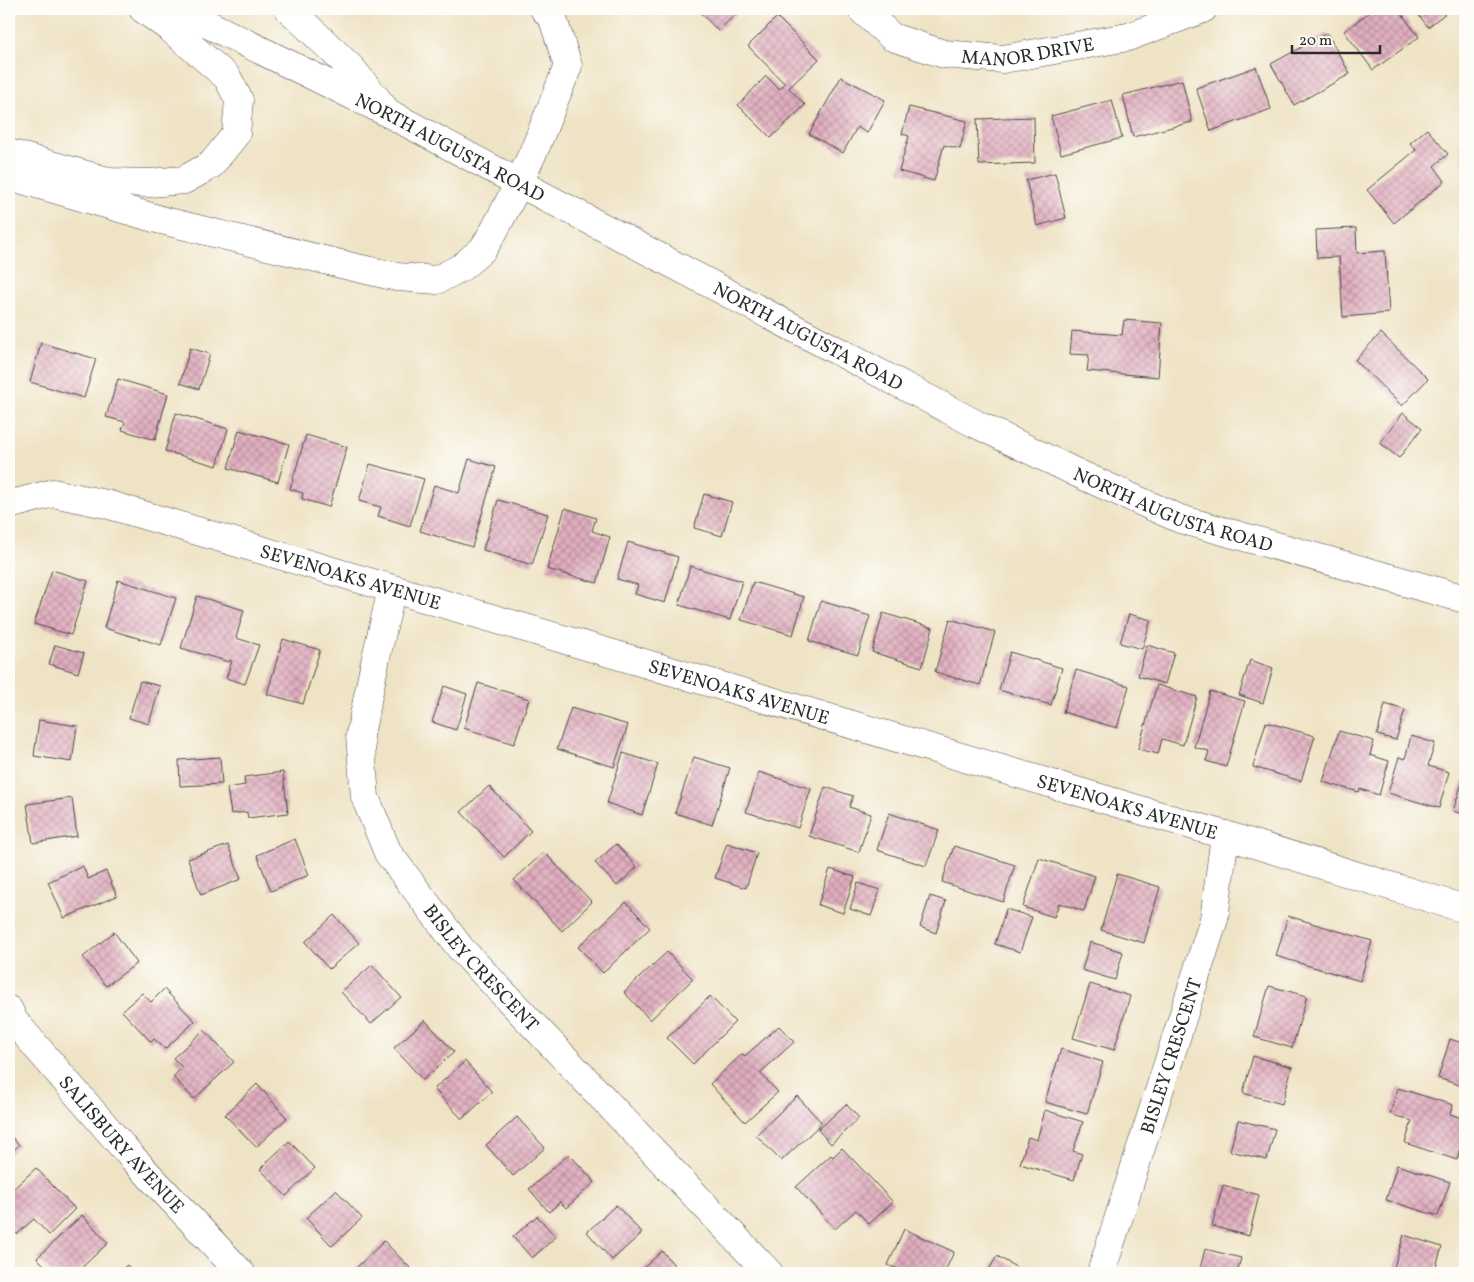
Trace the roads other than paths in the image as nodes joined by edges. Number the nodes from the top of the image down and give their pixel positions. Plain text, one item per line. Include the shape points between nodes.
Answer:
1 (143, 9) edge
2 (177, 9) edge
3 (289, 9) edge
4 (544, 9) edge
5 (861, 9) edge
6 (1203, 9) edge
7 (388, 113) junction
8 (9, 153) edge
9 (9, 176) edge
10 (519, 183) junction
11 (10, 505) edge
12 (392, 589) junction
13 (1465, 599) edge
14 (1225, 835) junction
15 (1465, 909) edge
16 (9, 1010) edge
17 (241, 1273) edge
18 (769, 1273) edge
19 (1101, 1273) edge

1 - 8 main road via 226,77 240,100 236,134 211,165 184,180 111,182
2 - 7 main road, NORTH AUGUSTA ROAD
3 - 7 main road via 352,68
4 - 10 main road via 553,19 568,66
5 - 6 main road, MANOR DRIVE via 892,37 944,54 1003,59 1128,37
7 - 10 main road, NORTH AUGUSTA ROAD
9 - 10 main road via 161,220 353,267 397,277 437,280 462,267 483,249
10 - 13 main road, NORTH AUGUSTA ROAD via 976,424 1180,519
11 - 12 main road, SEVENOAKS AVENUE via 53,493 106,504
12 - 14 main road, SEVENOAKS AVENUE
12 - 18 main road, BISLEY CRESCENT via 360,735 365,797 388,854 460,949
14 - 15 main road, SEVENOAKS AVENUE
14 - 19 main road, BISLEY CRESCENT via 1214,919
16 - 17 main road, SALISBURY AVENUE via 14,1021 129,1154

